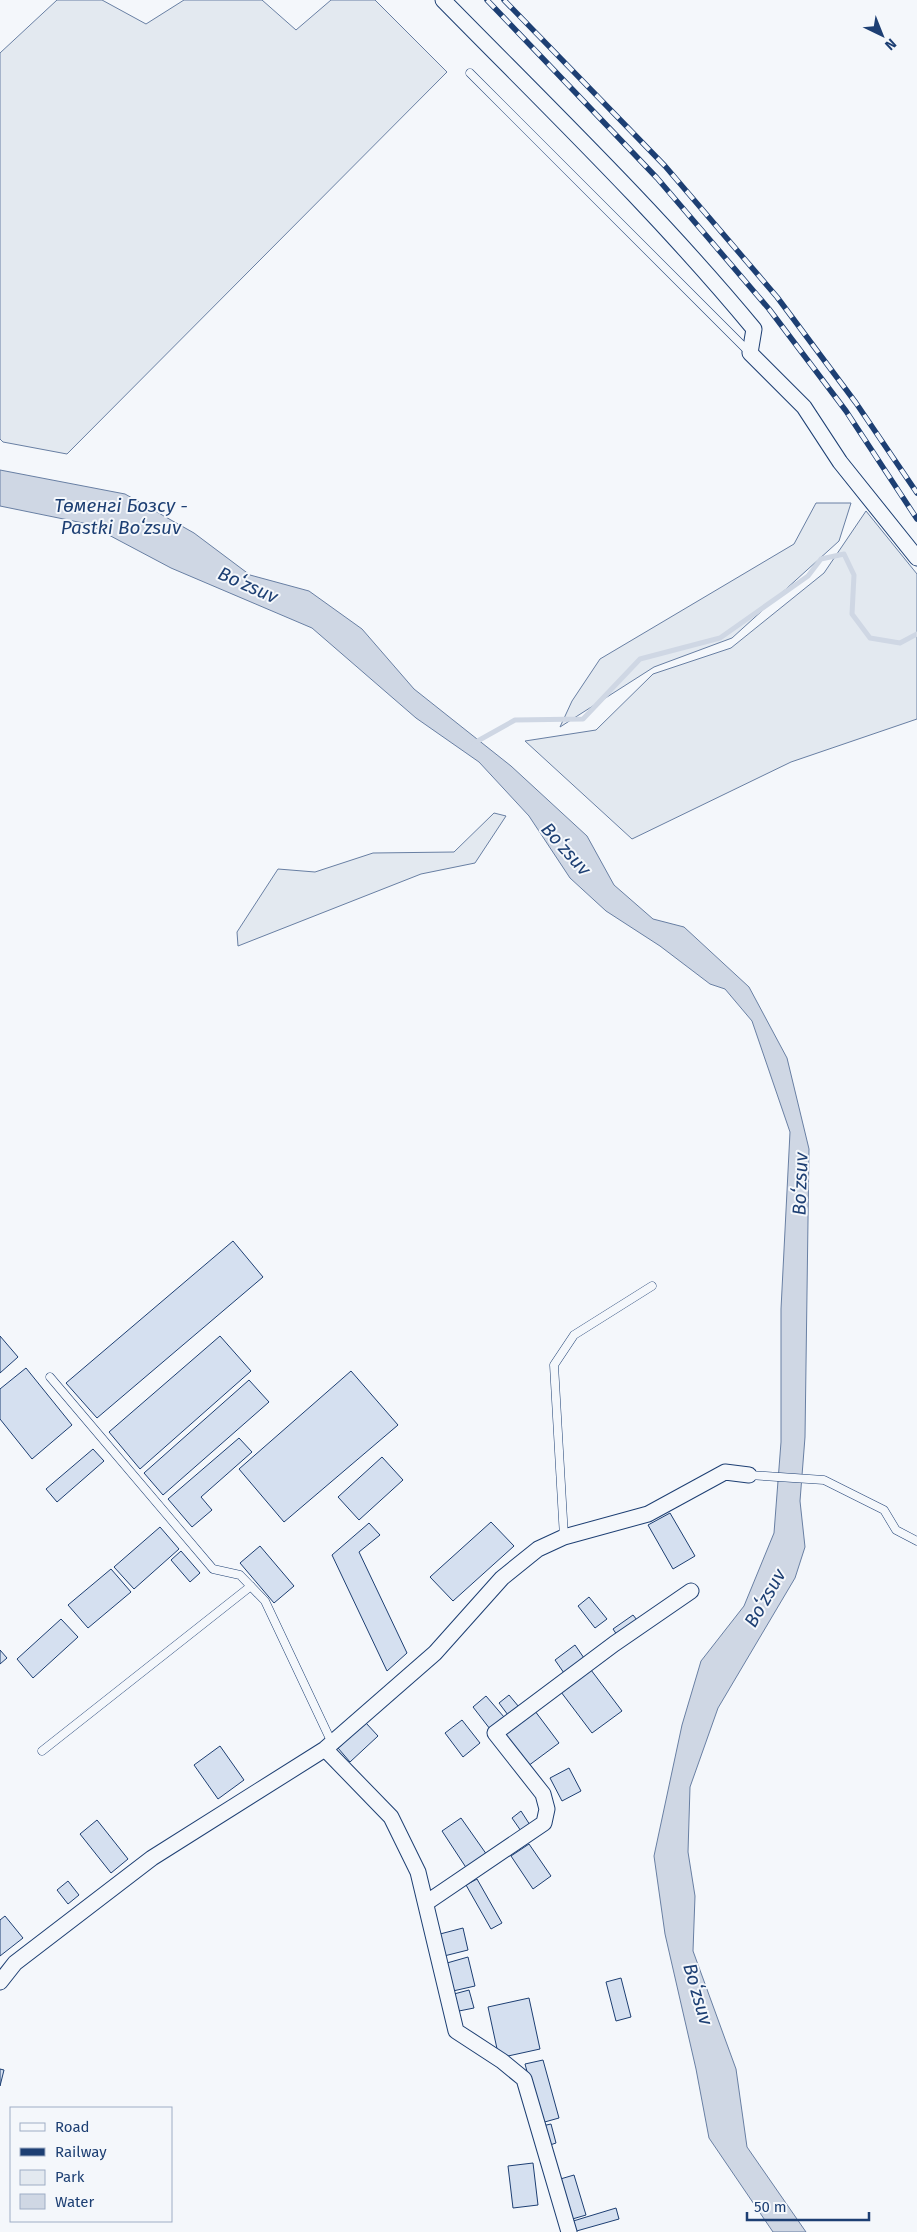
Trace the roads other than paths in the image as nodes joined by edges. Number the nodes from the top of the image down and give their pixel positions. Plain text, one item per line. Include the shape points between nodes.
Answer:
1 (443, 0) edge
2 (470, 72) dead end
3 (750, 353) junction
4 (917, 558) edge
5 (652, 1286) dead end
6 (50, 1377) dead end
7 (749, 1475) joint
8 (564, 1537) junction
9 (917, 1541) edge
10 (251, 1586) junction
11 (691, 1591) dead end
12 (328, 1746) junction
13 (42, 1751) dead end
14 (426, 1903) junction
15 (0, 1982) edge
16 (569, 2232) edge

1 - 3 street via 656,217 725,294 754,329
2 - 3 lane
3 - 4 street via 804,407 840,462
5 - 8 lane via 574,1335 554,1365
6 - 10 lane via 213,1569 240,1574
7 - 8 street via 725,1472 648,1514
7 - 9 lane via 824,1480 884,1510 896,1530
8 - 12 street via 538,1549 502,1578 435,1653
10 - 12 lane via 265,1601
10 - 13 lane
11 - 14 street via 495,1733 543,1794 547,1808 544,1823
12 - 14 street via 391,1817 418,1872
12 - 15 street via 152,1858 15,1964
14 - 16 street via 456,2031 524,2079

